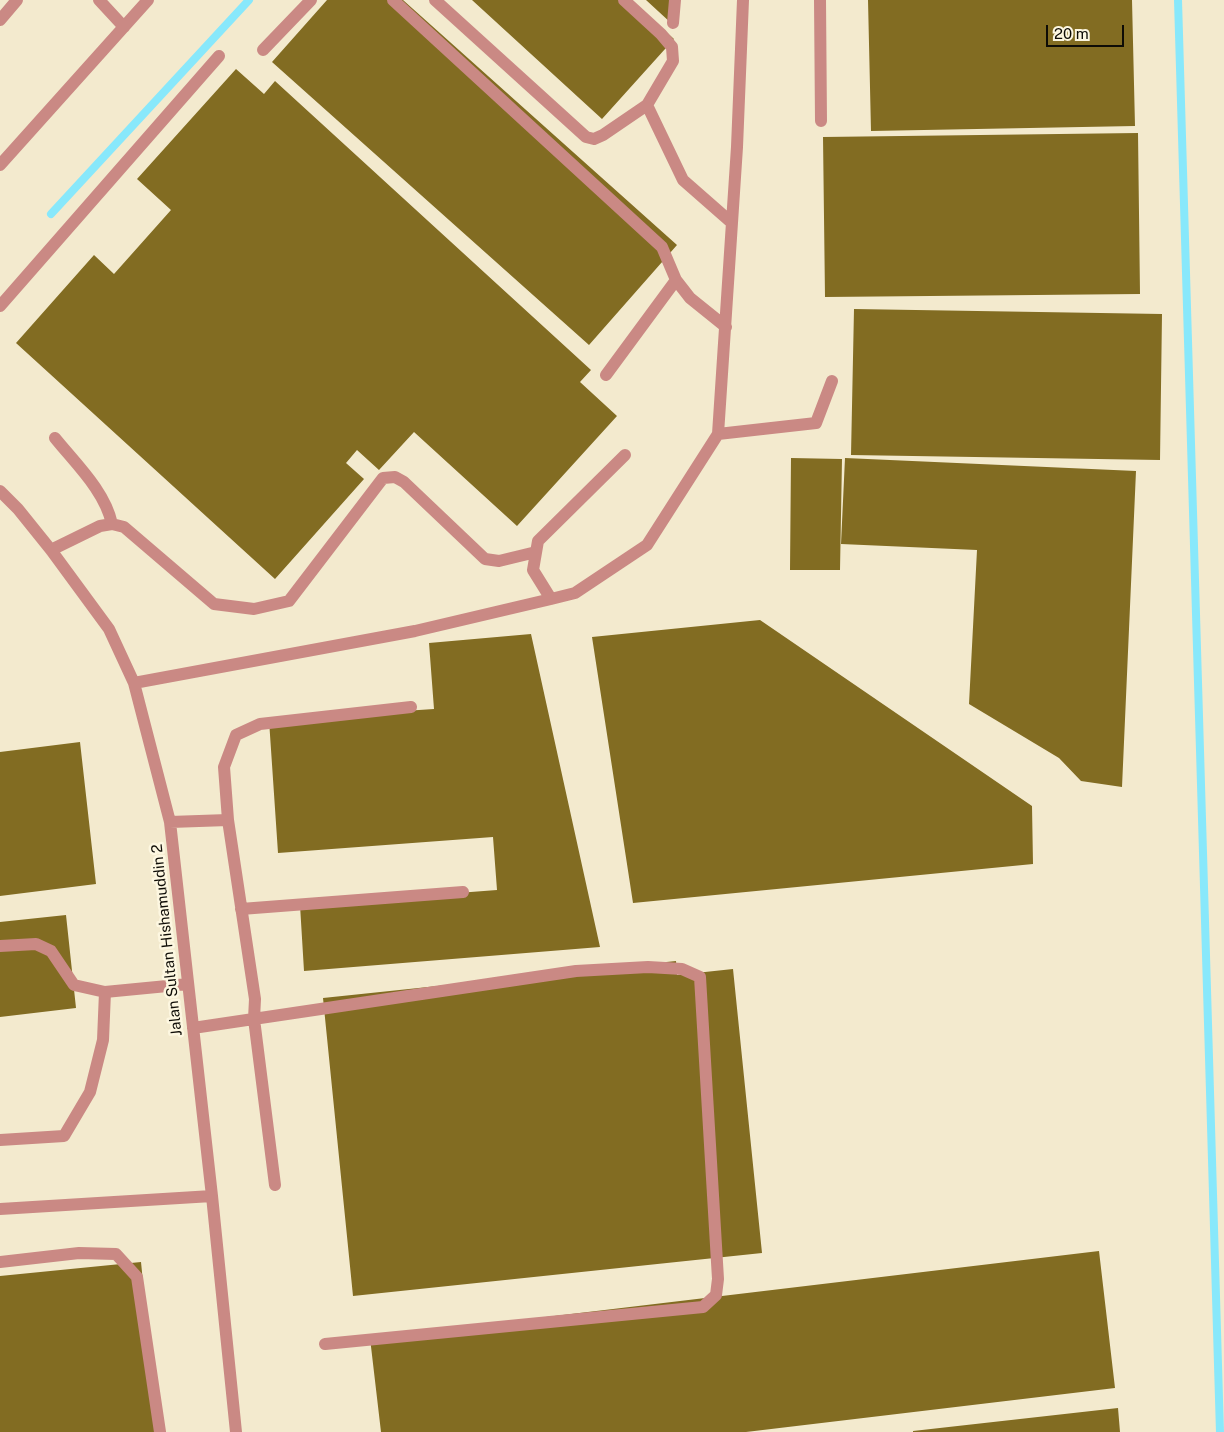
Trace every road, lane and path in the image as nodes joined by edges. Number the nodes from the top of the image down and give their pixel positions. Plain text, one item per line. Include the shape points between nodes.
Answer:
1 (17, 0) edge
2 (99, 0) edge
3 (148, 0) edge
4 (311, 0) edge
5 (393, 0) edge
6 (434, 0) edge
7 (624, 0) edge
8 (675, 0) edge
9 (743, 0) edge
10 (820, 0) edge
11 (0, 20) edge
12 (673, 23) dead end
13 (124, 27) junction
14 (263, 50) dead end
15 (219, 56) dead end
16 (647, 105) junction
17 (821, 121) dead end
18 (0, 165) edge
19 (732, 223) junction
20 (676, 280) junction
21 (0, 306) edge
22 (726, 327) junction
23 (606, 375) dead end
24 (832, 381) dead end
25 (718, 434) junction
26 (55, 438) dead end
27 (625, 455) dead end
28 (0, 491) edge
29 (112, 524) junction
30 (51, 550) junction
31 (536, 552) junction
32 (551, 599) junction
33 (134, 683) junction
34 (410, 707) dead end
35 (228, 820) junction
36 (170, 822) junction
37 (463, 892) dead end
38 (241, 909) junction
39 (0, 946) edge
40 (188, 984) junction
41 (105, 992) junction
42 (254, 1019) junction
43 (193, 1028) junction
44 (0, 1140) edge
45 (275, 1185) dead end
46 (212, 1196) junction
47 (0, 1209) edge
48 (0, 1262) edge
49 (325, 1344) dead end
50 (160, 1432) edge
51 (236, 1432) edge

1 - 11 street
2 - 13 street
3 - 13 street
4 - 14 street
5 - 20 street via 662,247
6 - 16 street via 586,136 603,135
7 - 16 street via 672,47 673,61
8 - 12 street
9 - 19 street
10 - 17 street
13 - 18 street
15 - 21 street
16 - 19 street via 683,180
19 - 22 street
20 - 22 street via 690,298
20 - 23 street
22 - 25 street
24 - 25 street via 816,423
25 - 32 street via 647,544 575,593
26 - 29 street via 101,496
27 - 31 street via 538,541
28 - 30 street, Jalan Sultan Hishamuddin 2 via 18,508
29 - 30 street via 100,526
29 - 31 street via 124,527 214,604 254,609 289,601 383,478 395,477 404,482 485,559 499,562
30 - 33 street, Jalan Sultan Hishamuddin 2 via 109,629
31 - 32 street via 533,570
32 - 33 street via 415,631
33 - 36 street, Jalan Sultan Hishamuddin 2
34 - 35 street via 260,724 236,735 224,767
35 - 36 street
35 - 38 street
36 - 40 street, Jalan Sultan Hishamuddin 2
37 - 38 street
38 - 42 street
39 - 41 street via 36,944 51,951 74,984
40 - 41 street
40 - 43 street, Jalan Sultan Hishamuddin 2
41 - 44 street via 103,1040 90,1092 64,1136
42 - 43 street
42 - 45 street
42 - 49 street via 576,971 682,969 700,978 718,1279 716,1295 704,1307
43 - 46 street, Jalan Sultan Hishamuddin 2
46 - 47 street
46 - 51 street, Jalan Sultan Hishamuddin 2
48 - 50 street via 79,1253 116,1254 137,1277

